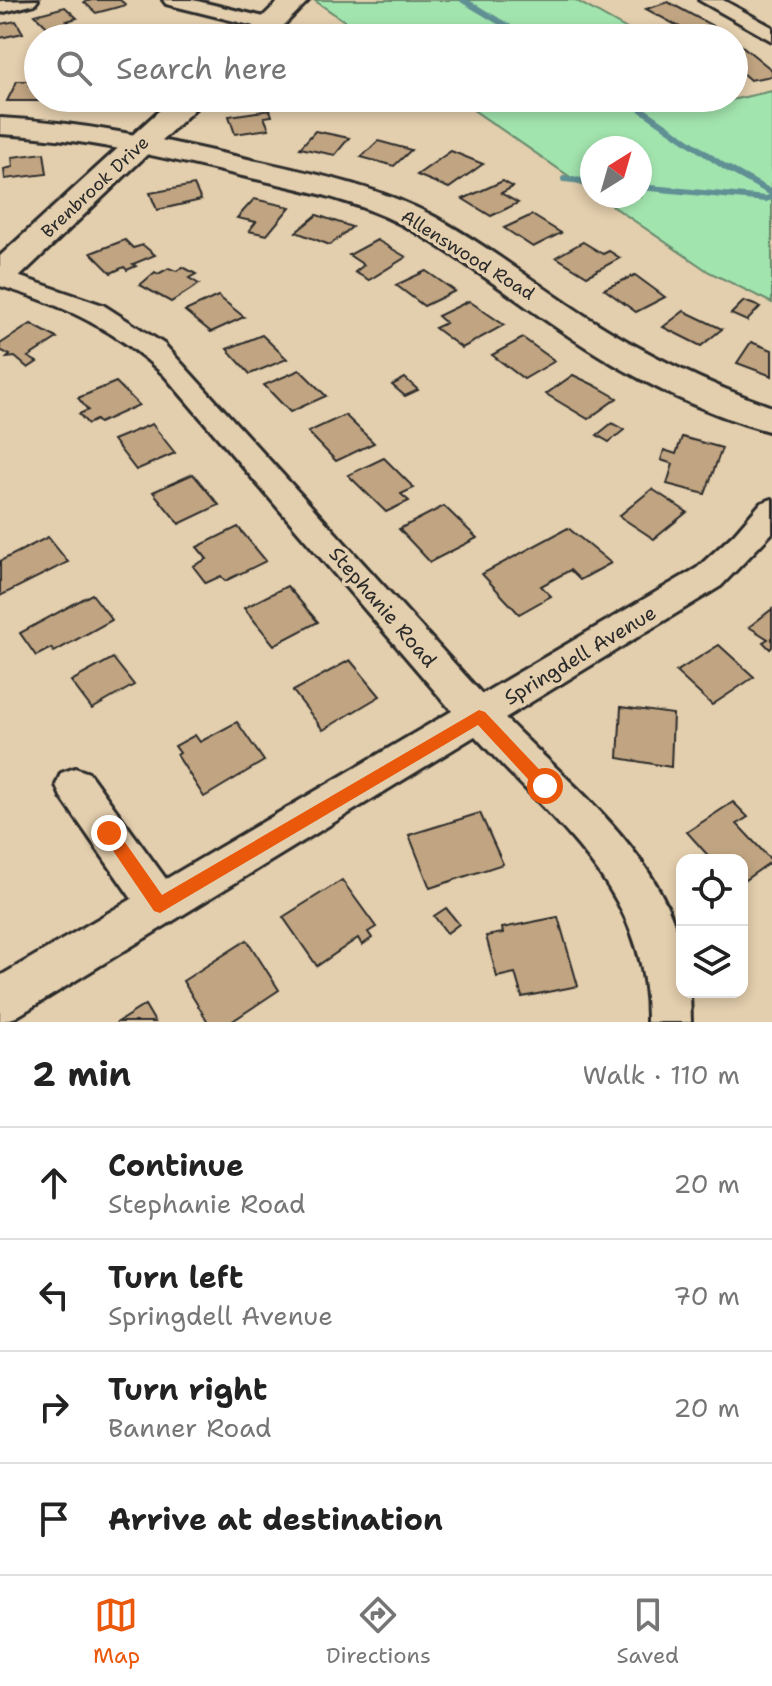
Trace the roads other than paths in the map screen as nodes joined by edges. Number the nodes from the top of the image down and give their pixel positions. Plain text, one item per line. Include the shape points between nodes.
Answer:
1 (28, 0) edge
2 (173, 0) edge
3 (296, 0) edge
4 (709, 0) edge
5 (0, 7) edge
6 (242, 24) edge
7 (270, 24) edge
8 (772, 35) edge
9 (176, 112) edge
10 (0, 126) edge
11 (143, 143) junction
12 (0, 276) edge
13 (772, 420) edge
14 (772, 511) edge
15 (479, 716) junction
16 (75, 785) dead end
17 (160, 905) junction
18 (0, 1001) edge
19 (669, 1022) edge

1 - 5 street
2 - 6 street
3 - 7 main road
4 - 8 street
9 - 11 main road, Brenbrook Drive
10 - 11 street, Allenswood Road
11 - 12 main road, Brenbrook Drive
11 - 13 street, Allenswood Road via 318,184 392,208 631,358
12 - 15 street, Stephanie Road via 97,310 150,343
14 - 15 street, Springdell Avenue via 709,577
15 - 17 street, Springdell Avenue
15 - 19 street, Stephanie Road via 611,856 641,900 667,986
16 - 17 street
17 - 18 street, Springdell Avenue

